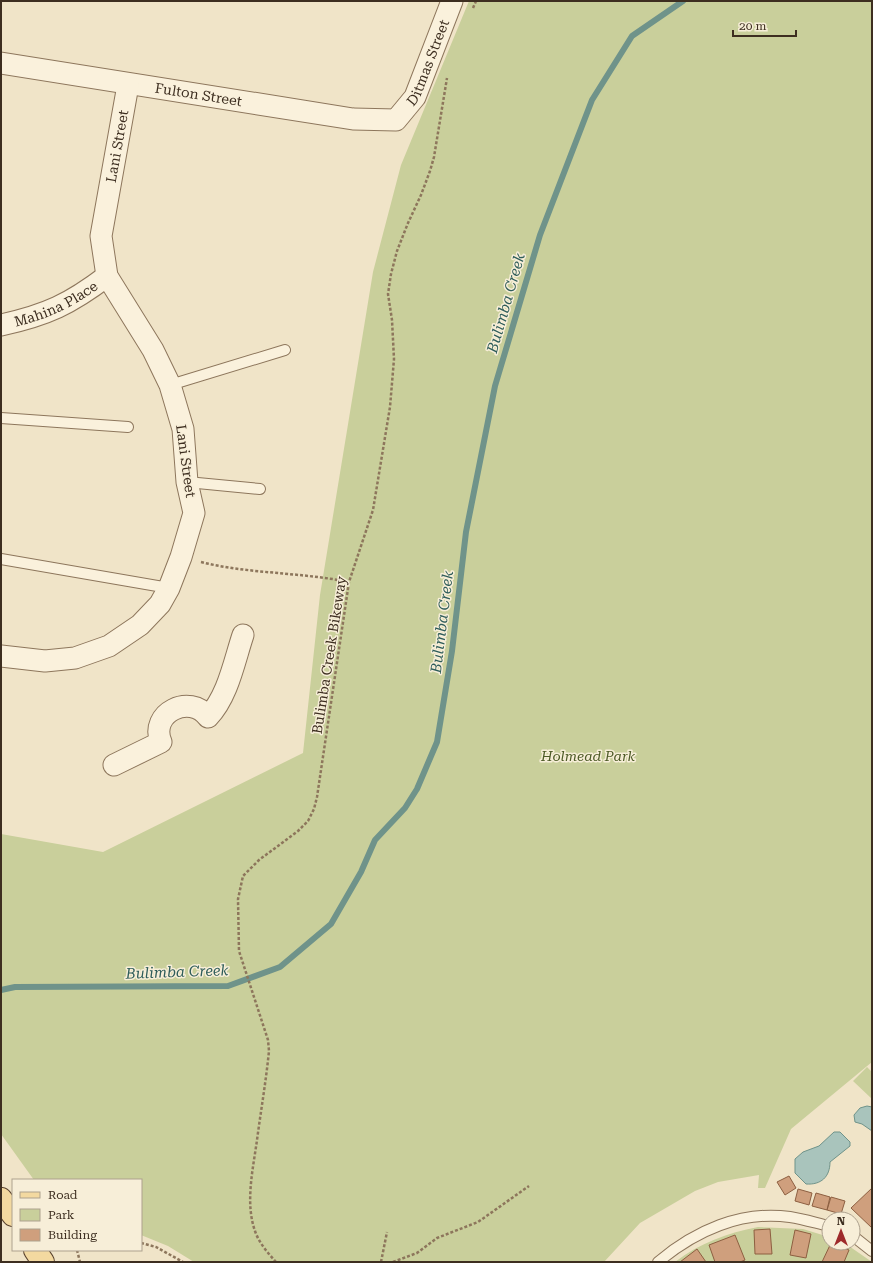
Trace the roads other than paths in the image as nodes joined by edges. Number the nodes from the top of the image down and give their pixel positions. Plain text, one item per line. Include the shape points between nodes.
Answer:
1 (452, 1) edge
2 (1, 63) edge
3 (128, 85) junction
4 (396, 120) joint
5 (107, 276) junction
6 (1, 325) edge
7 (285, 350) dead end
8 (170, 385) junction
9 (1, 418) edge
10 (128, 427) dead end
11 (187, 482) junction
12 (260, 489) dead end
13 (1, 559) edge
14 (169, 588) junction
15 (243, 635) dead end
16 (1, 656) edge
17 (114, 765) dead end
18 (1, 1199) edge
19 (12, 1214) edge
20 (821, 1224) edge
21 (861, 1242) edge
22 (36, 1251) edge
23 (872, 1251) edge
24 (43, 1262) edge
25 (658, 1262) edge

1 - 4 street, Ditmas Street via 415,97
2 - 3 street, Fulton Street
3 - 4 street, Fulton Street via 353,119
3 - 5 street, Lani Street via 101,236
5 - 6 street, Mahina Place via 82,294 49,312
5 - 8 street, Lani Street via 153,350
7 - 8 lane
8 - 11 street, Lani Street via 183,429
9 - 10 lane
11 - 12 lane
11 - 14 street, Lani Street via 194,513
13 - 14 lane
14 - 16 street, Lani Street via 160,604 140,625 110,646 75,658 45,661
15 - 17 street via 226,687 213,712 208,717 198,708 190,706 172,709 161,722 161,742
18 - 19 main road
20 - 25 lane via 789,1217 746,1217 709,1228 676,1247
21 - 23 lane
22 - 24 main road

